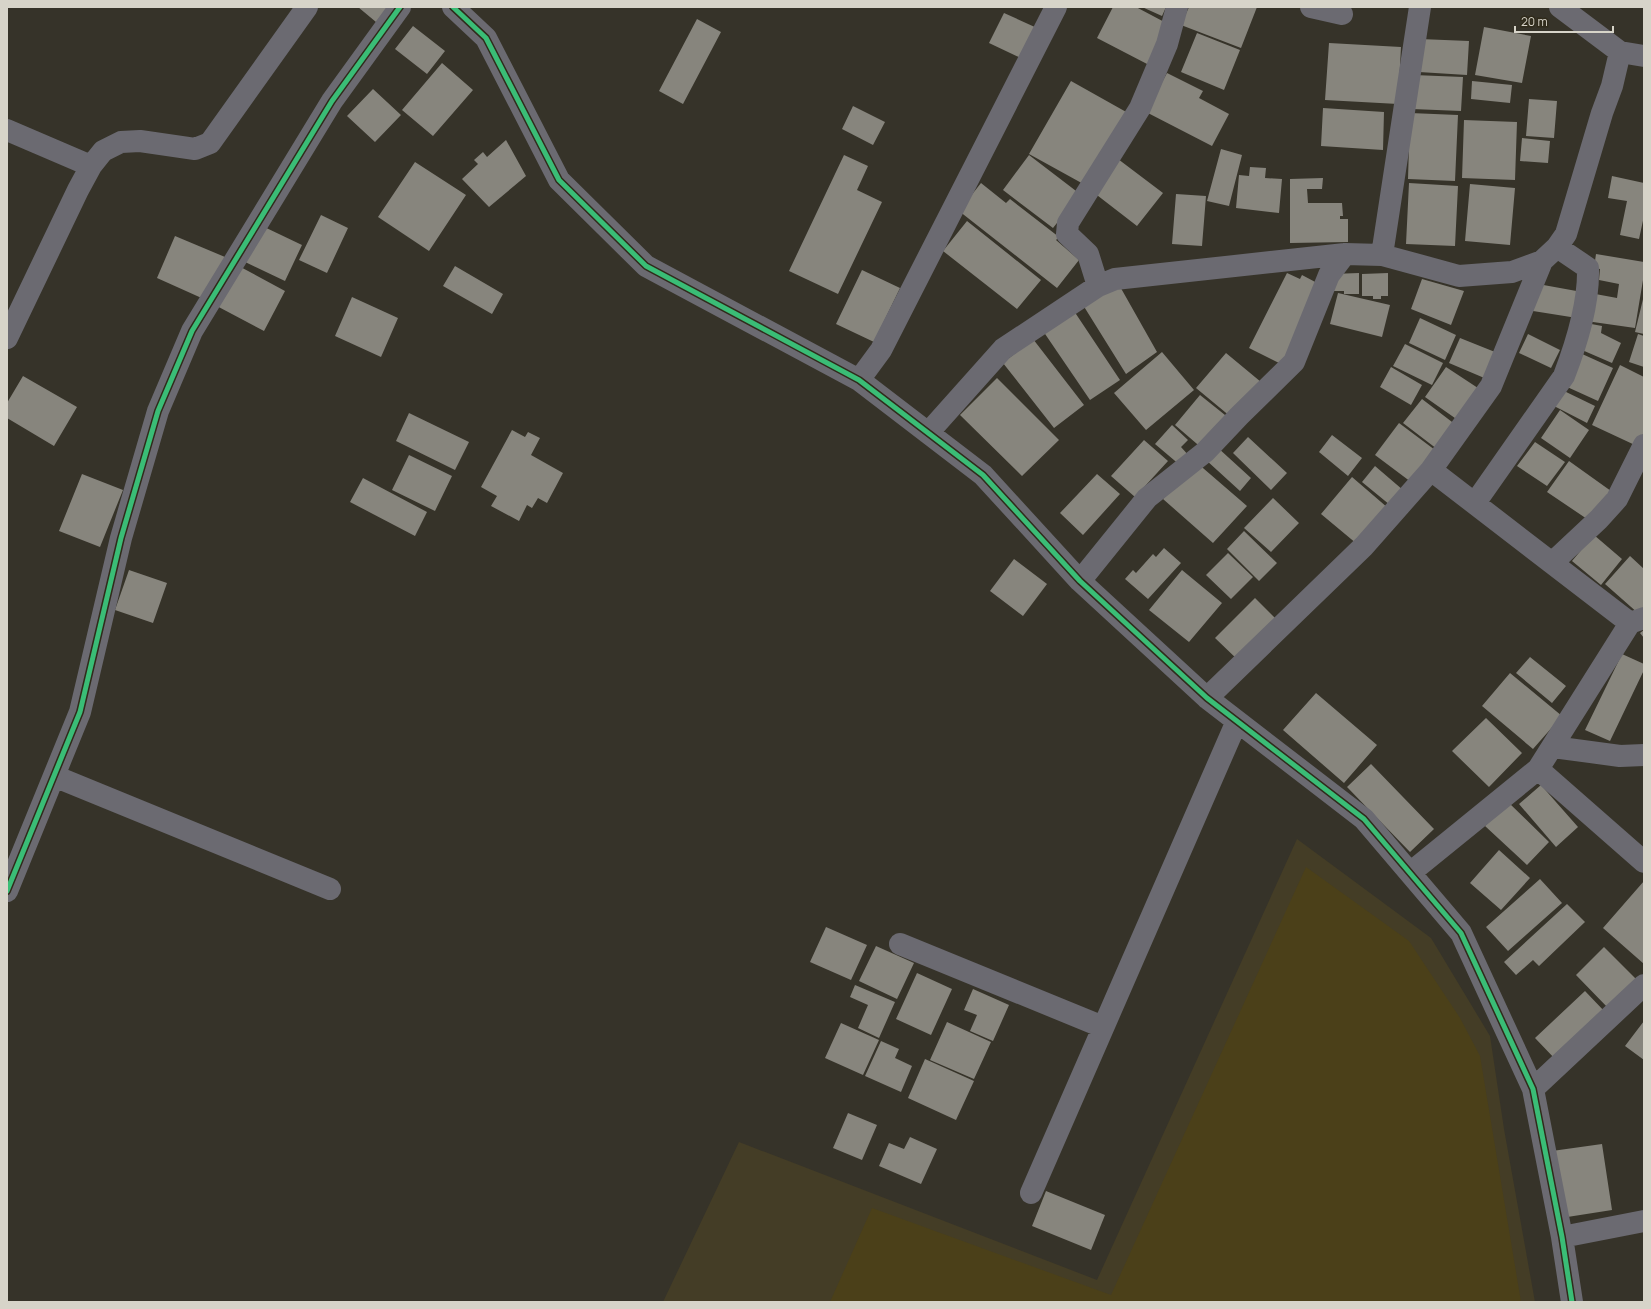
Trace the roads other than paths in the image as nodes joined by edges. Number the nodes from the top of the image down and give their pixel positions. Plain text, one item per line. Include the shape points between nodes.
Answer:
1 (308, 7) edge
2 (400, 7) edge
3 (453, 7) edge
4 (1056, 7) edge
5 (1177, 7) edge
6 (1311, 7) edge
7 (1420, 7) edge
8 (1560, 7) edge
9 (1342, 14) dead end
10 (1620, 52) junction
11 (1644, 56) edge
12 (7, 130) edge
13 (91, 166) junction
14 (1345, 254) junction
15 (1549, 254) junction
16 (1382, 255) junction
17 (1098, 286) junction
18 (7, 338) edge
19 (858, 380) junction
20 (928, 433) junction
21 (1644, 446) edge
22 (1432, 470) junction
23 (1475, 503) junction
24 (1552, 563) junction
25 (1080, 581) junction
26 (1637, 621) edge
27 (1207, 698) junction
28 (1237, 721) junction
29 (1552, 748) junction
30 (1644, 755) edge
31 (1538, 769) junction
32 (54, 776) junction
33 (1644, 862) edge
34 (1410, 873) junction
35 (330, 889) dead end
36 (7, 891) edge
37 (900, 944) dead end
38 (1644, 986) edge
39 (1103, 1027) junction
40 (1533, 1089) junction
41 (1031, 1193) dead end
42 (1644, 1221) edge
43 (1562, 1237) junction
44 (1572, 1302) edge

1 - 13 street via 210,143 195,149 140,141 121,142 103,151
2 - 32 street via 332,101 192,331 158,412 122,538 80,712
3 - 19 street via 486,38 559,180 646,266
4 - 19 street via 881,350
5 - 17 street via 1167,44 1140,108 1068,223 1067,234 1088,254
6 - 9 street
7 - 16 street
8 - 10 street
10 - 11 street
10 - 15 street via 1612,86 1566,234
12 - 13 street
13 - 18 street
14 - 16 street
14 - 17 street via 1115,279
14 - 25 street via 1330,274 1294,362 1205,452 1147,498
15 - 16 street via 1512,272 1459,276
15 - 22 street via 1491,386
15 - 23 street via 1588,268 1587,289 1573,353 1564,376
17 - 20 street via 1003,348
19 - 20 street
20 - 25 street via 983,475
21 - 24 street via 1617,499
22 - 23 street
22 - 27 street via 1364,546
23 - 24 street
24 - 26 street
25 - 27 street
26 - 29 street
27 - 28 street
28 - 34 street via 1364,819
28 - 39 street
29 - 30 street via 1620,756
29 - 31 street
31 - 33 street
31 - 34 street
32 - 35 street
32 - 36 street
34 - 40 street via 1461,933
37 - 39 street
38 - 40 street
39 - 41 street
40 - 43 street
42 - 43 street
43 - 44 street

